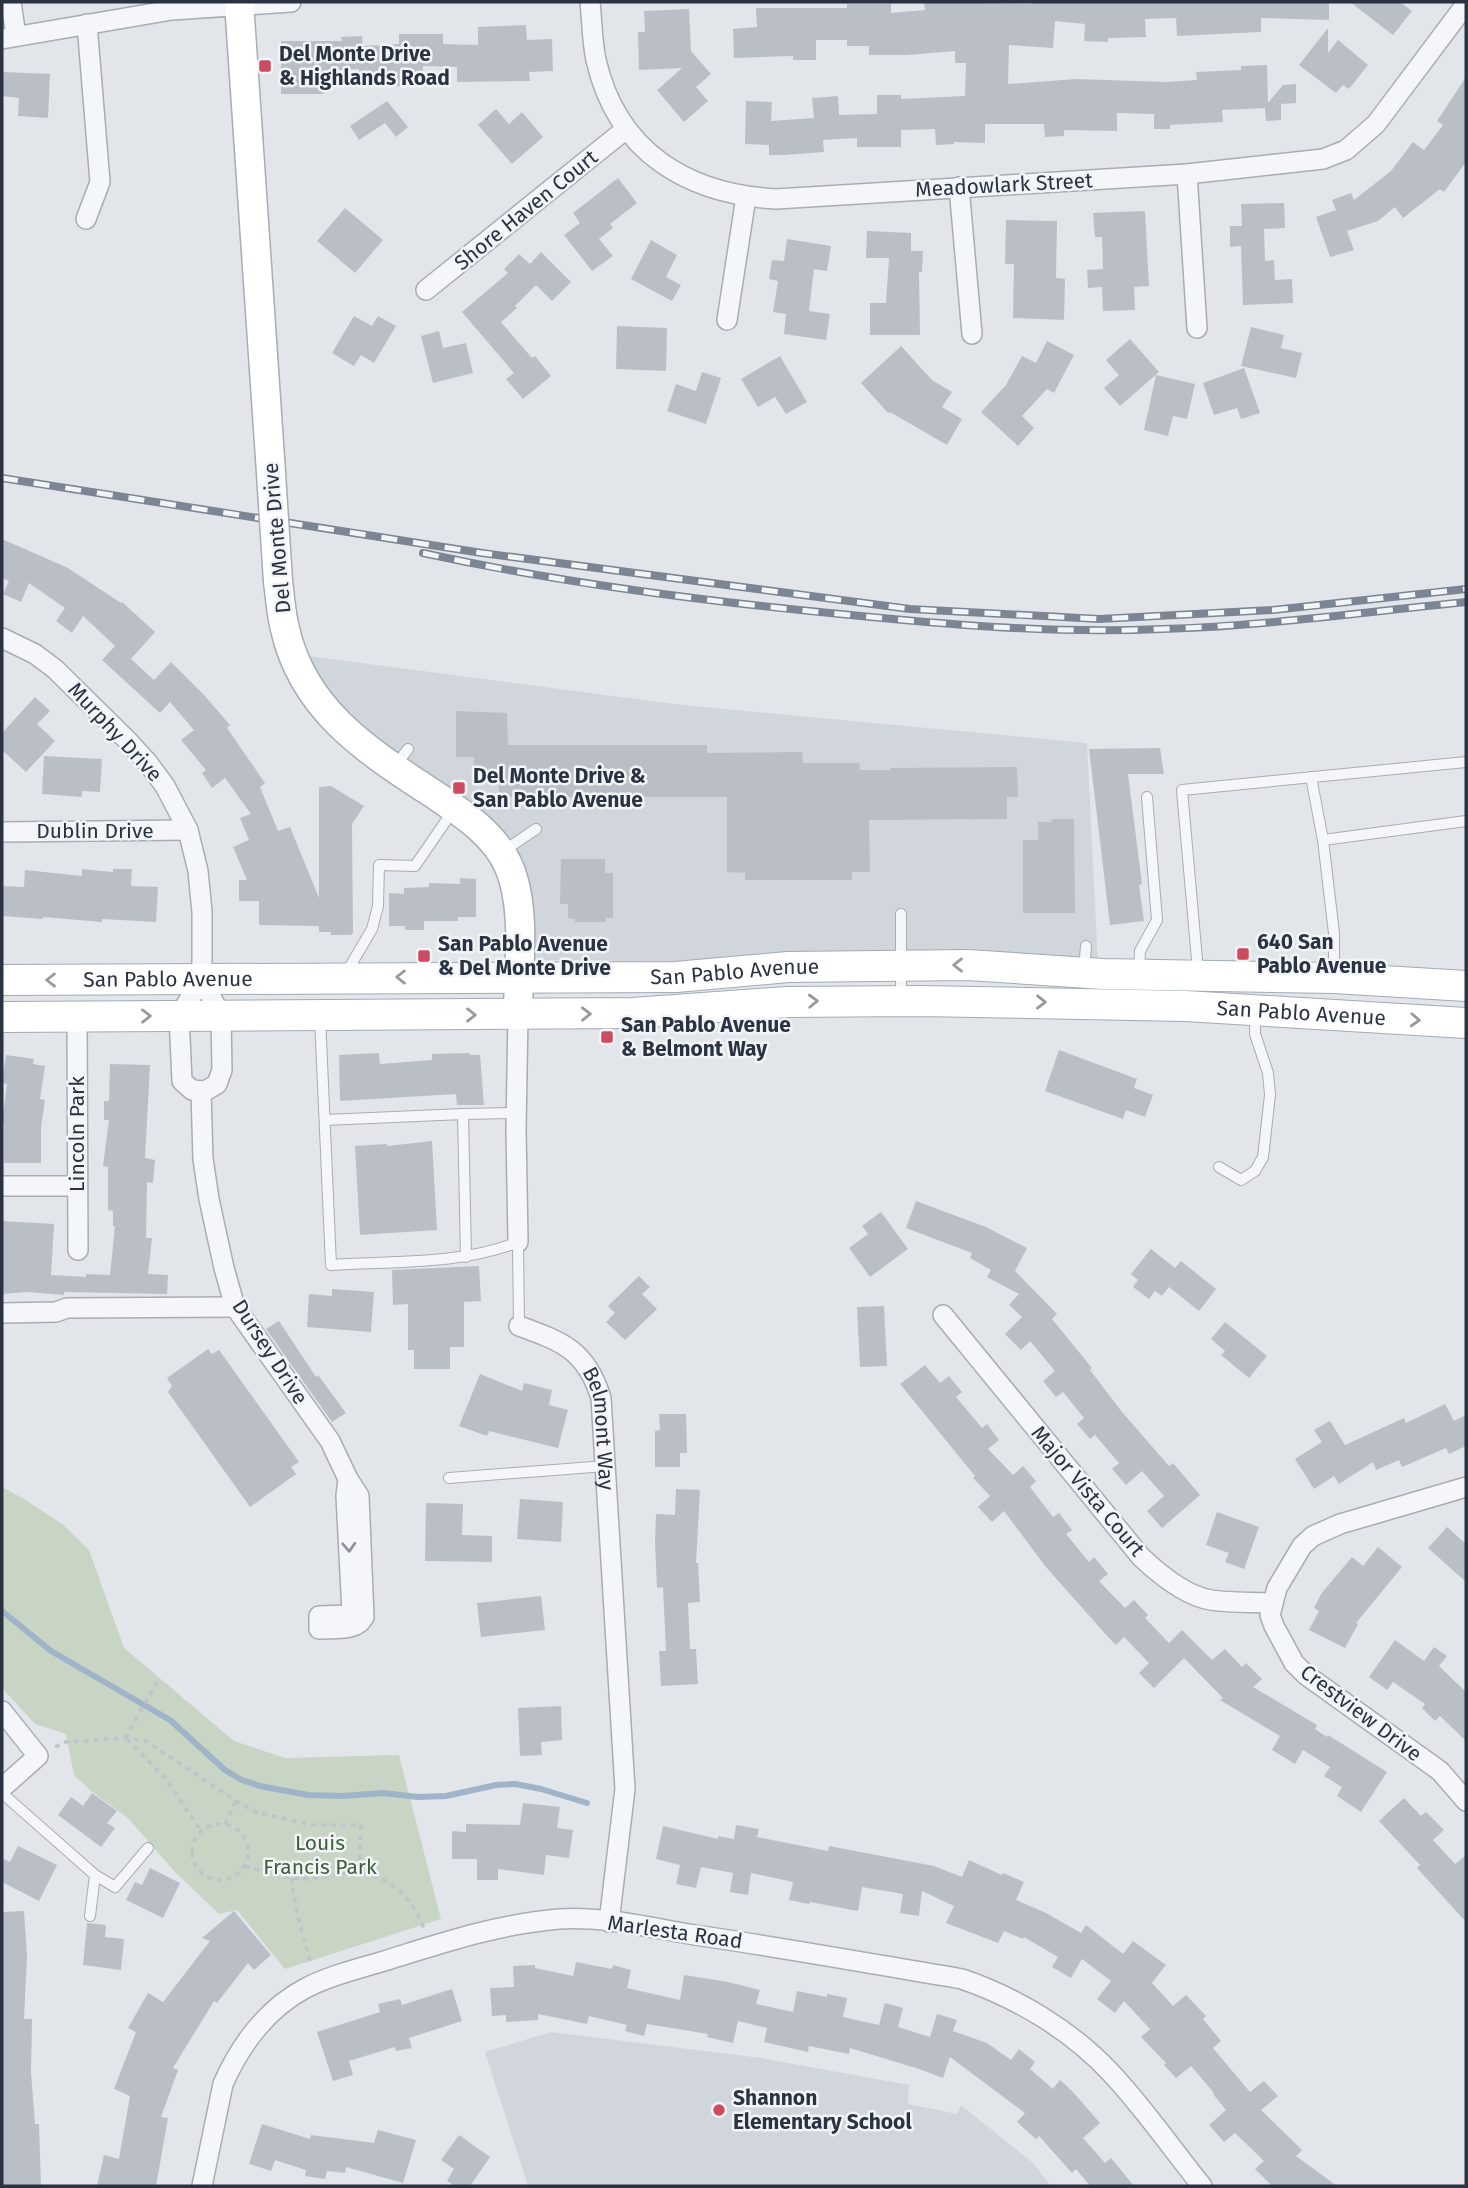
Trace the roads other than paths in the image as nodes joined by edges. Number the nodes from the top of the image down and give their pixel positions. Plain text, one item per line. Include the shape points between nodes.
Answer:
1 (11, 2) edge
2 (291, 2) edge
3 (590, 2) edge
4 (240, 4) edge
5 (1466, 4) edge
6 (87, 24) junction
7 (9, 37) edge
8 (626, 129) junction
9 (1187, 174) junction
10 (959, 187) junction
11 (746, 197) junction
12 (86, 219) dead end
13 (426, 290) dead end
14 (727, 320) dead end
15 (1197, 328) dead end
16 (972, 334) dead end
17 (2, 638) edge
18 (1466, 762) edge
19 (1311, 777) junction
20 (1147, 797) dead end
21 (454, 808) junction
22 (1466, 821) edge
23 (536, 829) dead end
24 (188, 830) junction
25 (2, 832) edge
26 (1323, 841) junction
27 (501, 852) junction
28 (901, 914) dead end
29 (901, 965) junction
30 (1139, 974) junction
31 (1199, 975) junction
32 (518, 977) junction
33 (344, 978) junction
34 (1334, 978) junction
35 (202, 979) junction
36 (2, 980) edge
37 (1466, 986) edge
38 (901, 1001) junction
39 (1255, 1010) junction
40 (518, 1015) junction
41 (179, 1016) junction
42 (220, 1016) junction
43 (320, 1016) junction
44 (2, 1017) edge
45 (78, 1017) junction
46 (1466, 1023) edge
47 (201, 1092) junction
48 (516, 1113) junction
49 (463, 1114) junction
50 (325, 1120) junction
51 (1219, 1167) dead end
52 (2, 1186) edge
53 (77, 1186) junction
54 (517, 1242) junction
55 (78, 1250) dead end
56 (466, 1257) junction
57 (2, 1301) edge
58 (235, 1307) junction
59 (67, 1308) junction
60 (2, 1312) edge
61 (943, 1315) dead end
62 (519, 1326) joint
63 (606, 1466) junction
64 (449, 1478) dead end
65 (348, 1479) junction
66 (1466, 1487) edge
67 (1272, 1603) junction
68 (2, 1711) edge
69 (2, 1790) edge
70 (1466, 1801) edge
71 (148, 1848) dead end
72 (96, 1875) junction
73 (90, 1916) dead end
74 (608, 1922) junction
75 (202, 2186) edge
76 (1202, 2186) edge

1 - 7 street
2 - 4 street
3 - 8 street, Meadowlark Street via 596,60 613,108
4 - 6 street
4 - 21 street, Del Monte Drive, bridge via 285,630 310,689 336,723 364,747 401,759
5 - 9 street, Meadowlark Street via 1377,124 1346,150 1323,159
6 - 7 street
6 - 12 street via 100,182
8 - 11 street, Meadowlark Street via 642,147 682,176
8 - 13 street, Shore Haven Court
9 - 10 street, Meadowlark Street
9 - 15 street
10 - 11 street, Meadowlark Street
10 - 16 street
11 - 14 street
17 - 24 street, Murphy Drive via 55,669 138,752 172,798
18 - 19 lane
19 - 26 lane
19 - 31 lane via 1182,790
20 - 30 lane via 1157,920 1140,951
21 - 27 street, Del Monte Drive
21 - 33 lane via 415,866 379,865 372,929
22 - 26 lane
23 - 27 lane
24 - 25 street, Dublin Drive
24 - 35 street, Murphy Drive via 200,881
26 - 34 lane via 1334,933
27 - 32 street, Del Monte Drive via 517,894
28 - 29 lane
30 -> 29 main road, San Pablo Avenue via 1085,960 997,966
29 - 32 main road, San Pablo Avenue via 788,967 676,977
29 - 38 lane
30 - 31 main road, San Pablo Avenue
31 - 34 main road, San Pablo Avenue
32 -> 33 main road, San Pablo Avenue
32 - 40 street, Belmont Way
33 - 35 main road, San Pablo Avenue
34 - 37 main road, San Pablo Avenue
35 -> 36 main road, San Pablo Avenue
35 - 41 street
35 - 42 street
38 -> 39 main road, San Pablo Avenue
40 -> 38 main road, San Pablo Avenue
39 -> 46 main road, San Pablo Avenue
39 - 51 lane via 1255,1034 1270,1087 1263,1157 1255,1171 1241,1180
43 -> 40 main road, San Pablo Avenue
40 - 48 street, Belmont Way
41 - 42 main road, San Pablo Avenue
45 -> 41 main road, San Pablo Avenue
41 - 47 street via 182,1081
42 - 43 main road, San Pablo Avenue
42 - 47 street via 221,1075 214,1087
43 - 50 lane
44 - 45 main road, San Pablo Avenue
45 - 53 street, Lincoln Park
47 - 58 street, Dursey Drive via 209,1199
48 - 49 lane
48 - 54 street, Belmont Way
49 - 50 lane
49 - 56 lane
50 - 56 lane via 331,1265
52 - 53 street
53 - 55 street, Lincoln Park
54 - 56 lane
54 - 62 lane, Belmont Way
57 - 59 street via 56,1301
58 - 59 street
58 - 65 street, Dursey Drive via 330,1441
59 - 60 street
61 - 67 street, Major Vista Court via 1156,1571 1208,1600
62 - 63 street, Belmont Way via 559,1340 589,1370 601,1398
63 - 64 lane
63 - 74 street, Belmont Way via 625,1789
65 -> 65 street, Dursey Drive via 353,1610 348,1615 319,1616 320,1629 355,1627 363,1617 359,1496
66 - 67 street via 1312,1536
67 - 70 street, Crestview Drive via 1274,1626 1306,1675 1440,1771
68 - 69 street via 37,1756
69 - 72 lane
71 - 72 lane via 115,1887
72 - 73 lane
74 - 75 street, Marlesta Road via 562,1919 511,1924 316,1983 292,1996 248,2039 223,2084
74 - 76 street, Marlesta Road via 962,1979 992,1990 1042,2017 1109,2071

